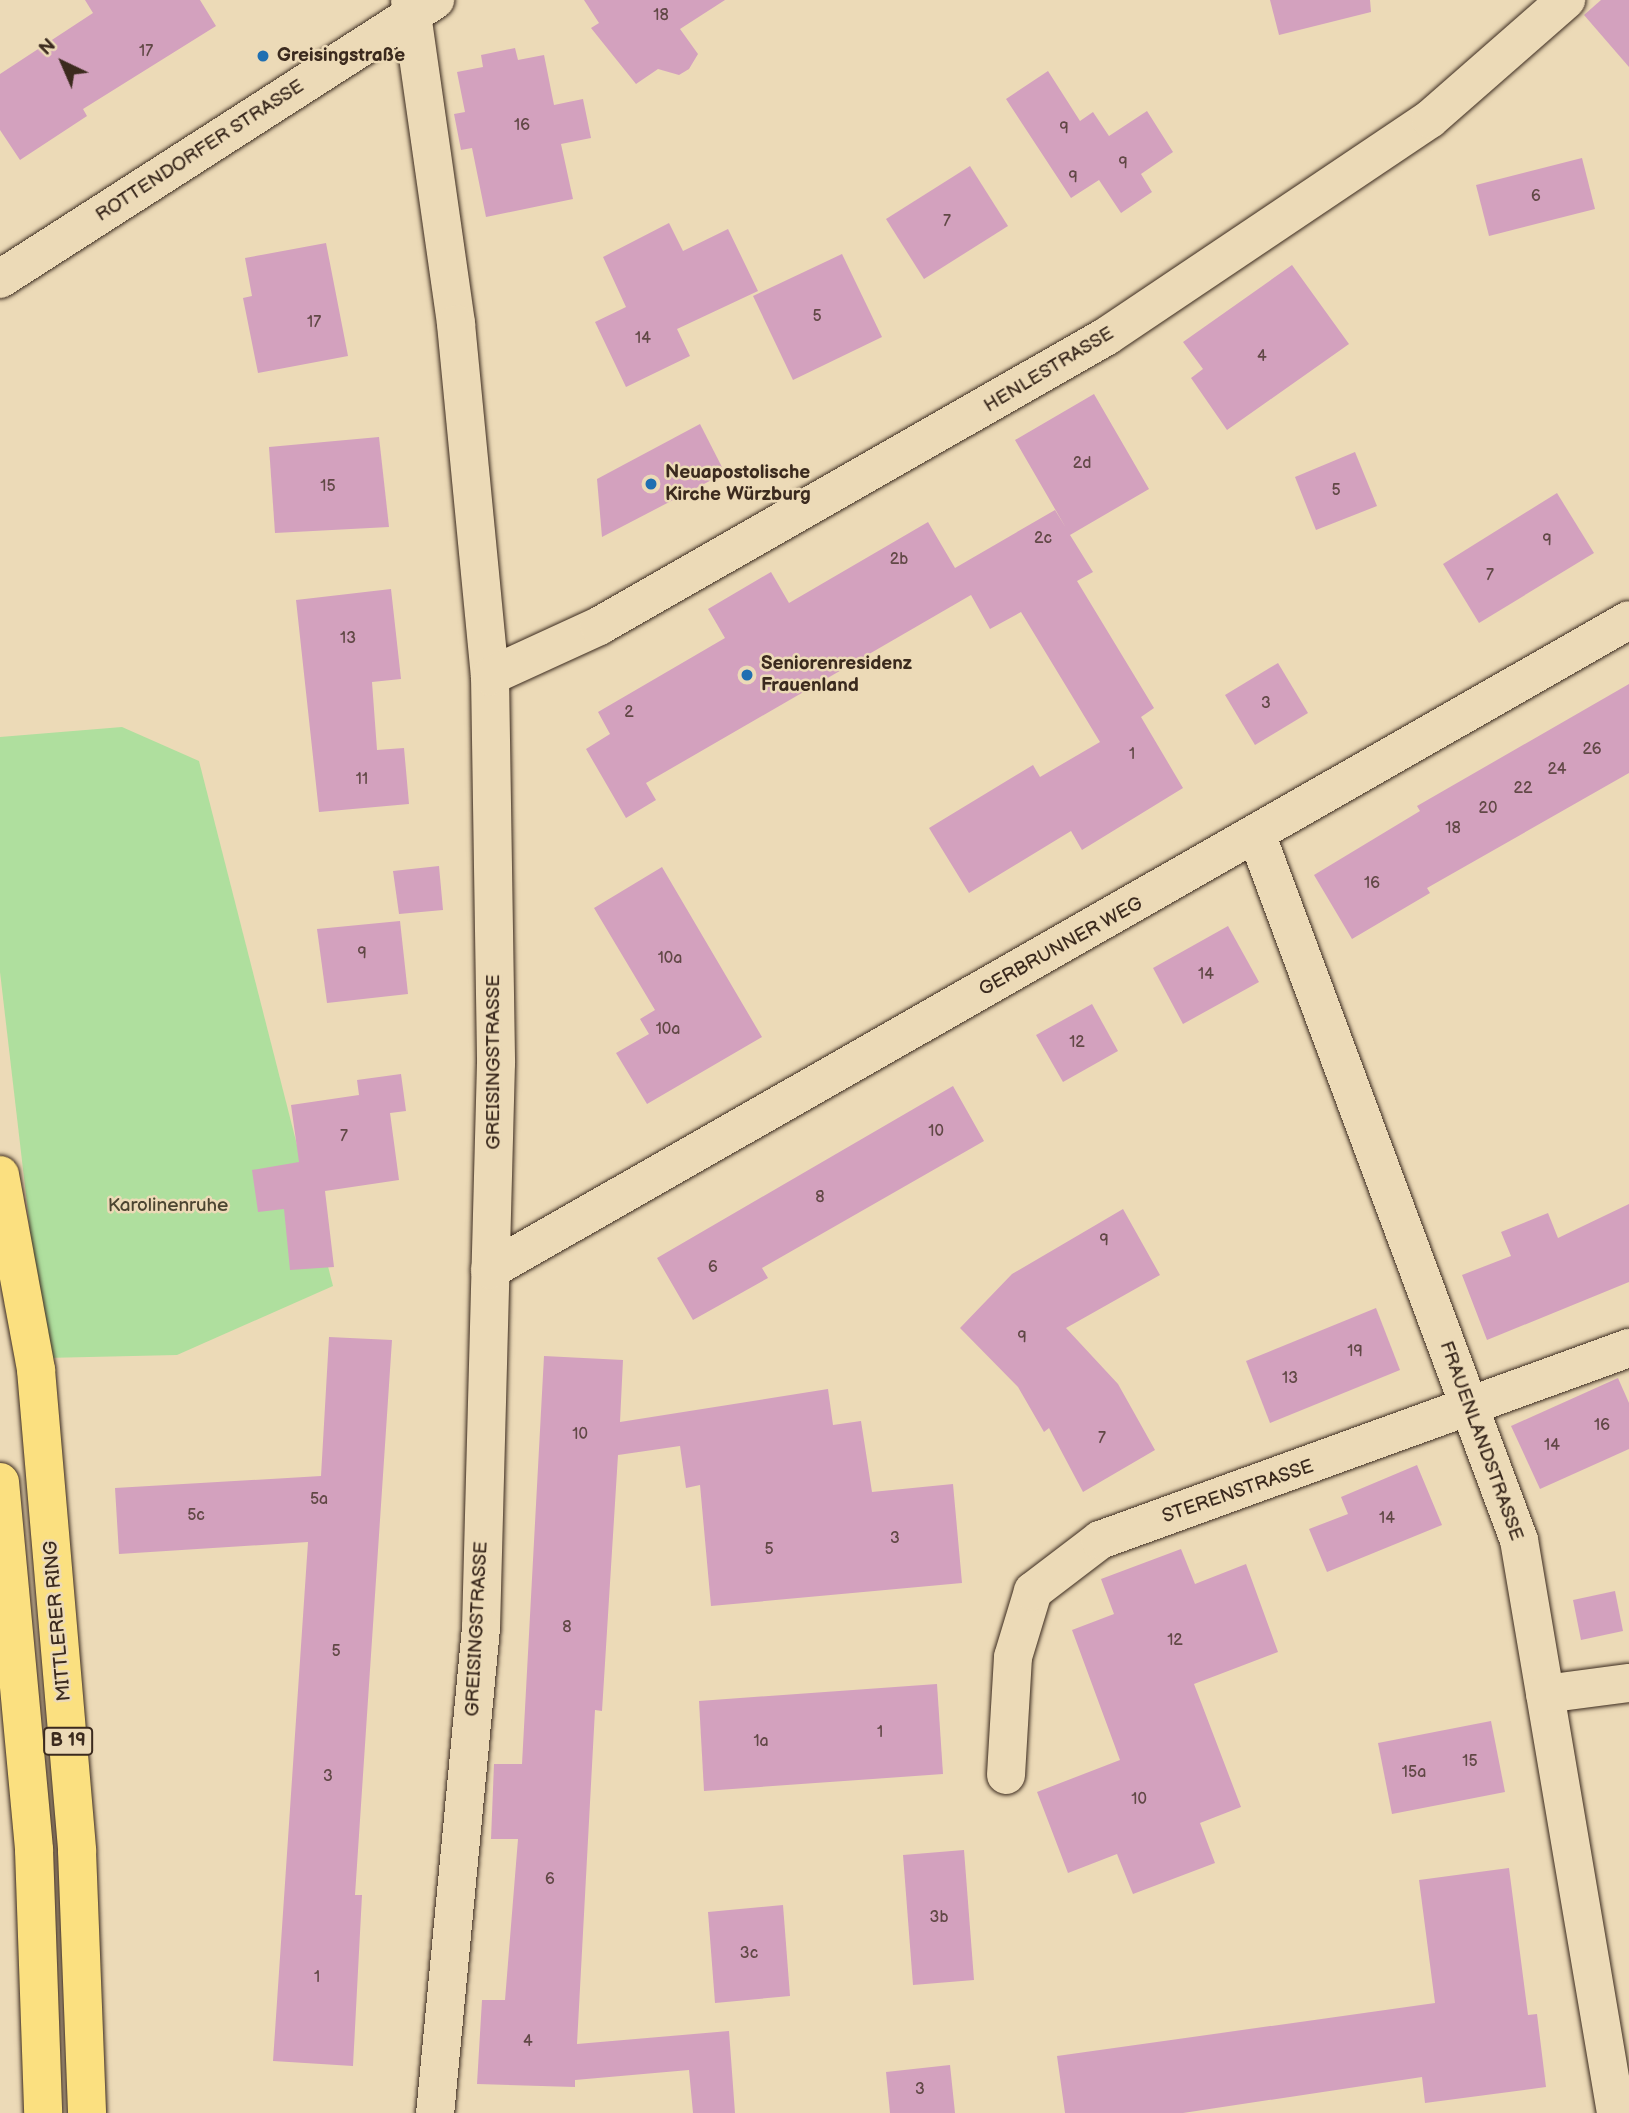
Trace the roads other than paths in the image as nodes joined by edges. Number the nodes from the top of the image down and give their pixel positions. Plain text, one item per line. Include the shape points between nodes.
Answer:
1 (1566, 0) edge
2 (420, 5) edge
3 (8, 267) edge
4 (1629, 620) edge
5 (490, 676) junction
6 (1257, 836) junction
7 (0, 1175) edge
8 (489, 1270) junction
9 (1629, 1348) edge
10 (1471, 1409) junction
11 (0, 1482) edge
12 (1629, 1683) edge
13 (1545, 1694) junction
14 (1006, 1775) dead end
15 (43, 2113) edge
16 (87, 2113) edge
17 (435, 2113) edge
18 (1616, 2113) edge

1 - 5 street, HENLESTRASSE via 1430,118 1107,336 611,619
2 - 3 street, ROTTENDORFER STRASSE
2 - 5 street, GREISINGSTRASSE
4 - 6 street, GERBRUNNER WEG
5 - 8 street, GREISINGSTRASSE via 496,1063
6 - 8 street, GERBRUNNER WEG
6 - 10 street, FRAUENLANDSTRASSE
7 - 16 main road, MITTLERER RING / B 19 via 36,1370 77,1851
8 - 17 street, GREISINGSTRASSE via 481,1628
9 - 10 street, STERENSTRASSE
10 - 13 street, FRAUENLANDSTRASSE via 1519,1541
10 - 14 street, STERENSTRASSE via 1100,1540 1033,1591 1013,1657
11 - 15 main road, B 19 via 34,1850
12 - 13 street
13 - 18 street, FRAUENLANDSTRASSE

